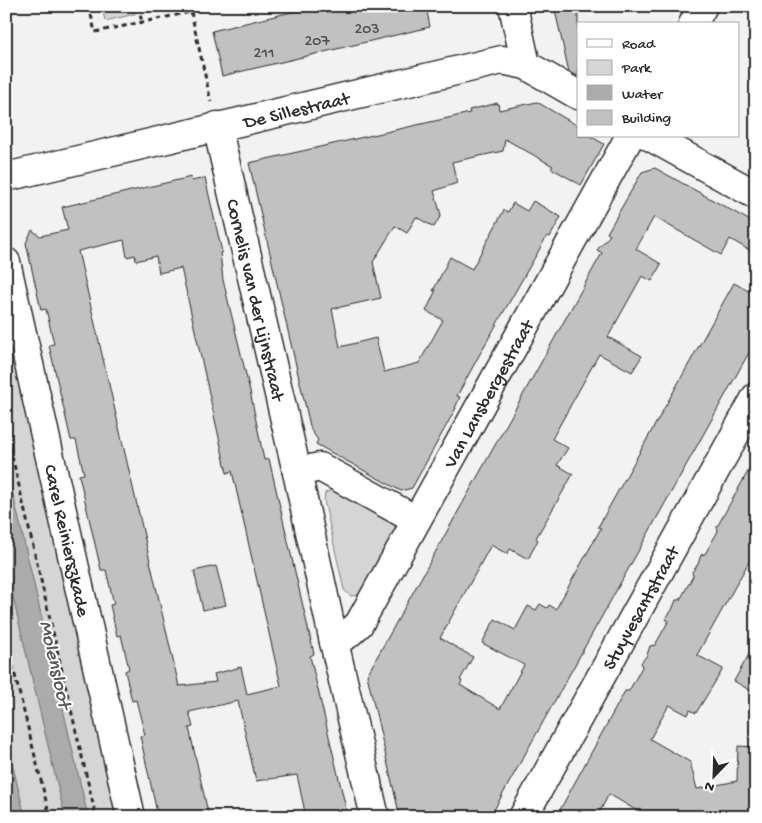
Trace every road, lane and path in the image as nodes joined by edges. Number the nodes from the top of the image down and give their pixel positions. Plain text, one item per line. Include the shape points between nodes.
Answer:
1 (89, 6) edge
2 (138, 6) edge
3 (195, 6) edge
4 (513, 6) edge
5 (703, 6) edge
6 (191, 12) junction
7 (142, 22) junction
8 (694, 22) edge
9 (526, 65) junction
10 (577, 95) edge
11 (217, 126) junction
12 (629, 138) edge
13 (653, 138) edge
14 (6, 177) edge
15 (756, 195) edge
16 (6, 262) edge
17 (756, 397) edge
18 (6, 430) edge
19 (297, 472) junction
20 (416, 520) junction
21 (6, 640) edge
22 (334, 642) junction
23 (50, 817) edge
24 (96, 817) edge
25 (131, 817) edge
26 (375, 817) edge
27 (523, 817) edge

1 - 7 path via 95,32
2 - 7 path
3 - 6 path
4 - 9 street
5 - 8 street
6 - 7 path
6 - 11 path
9 - 10 street, De Sillestraat
9 - 11 street, De Sillestraat via 502,60
11 - 14 street, De Sillestraat
11 - 19 street, Cornelis van der Lijnstraat
12 - 20 street, Van Lansbergestraat
13 - 15 street
16 - 25 street, Carel Reinierszkade
17 - 27 street, Stuyvesantstraat
18 - 24 path
19 - 20 street via 320,467
19 - 22 street, Cornelis van der Lijnstraat
20 - 22 street, Van Lansbergestraat via 359,624
21 - 23 path
22 - 26 street, Cornelis van der Lijnstraat

